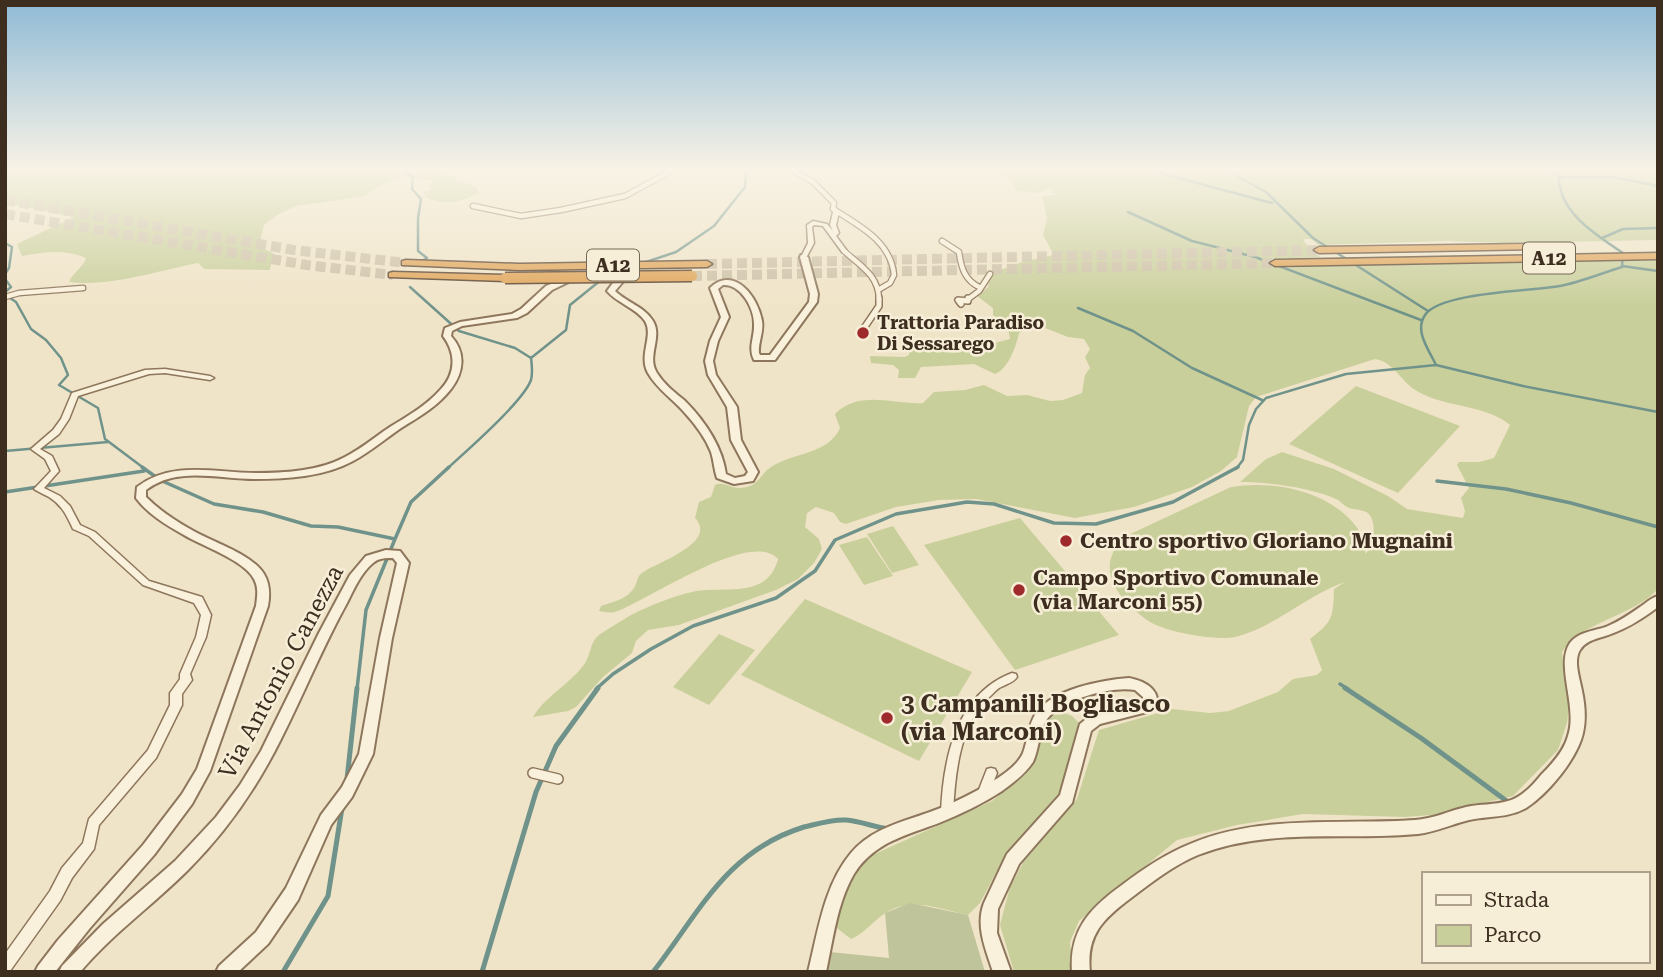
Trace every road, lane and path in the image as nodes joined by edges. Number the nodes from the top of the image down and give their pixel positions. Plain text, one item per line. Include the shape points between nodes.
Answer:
1 (835, 216) edge
2 (845, 216) edge
3 (831, 235) junction
4 (942, 241) dead end
5 (1658, 246) edge
6 (844, 251) joint
7 (1319, 256) junction
8 (1658, 256) edge
9 (804, 257) joint
10 (406, 263) tunnel mouth
11 (1275, 263) tunnel mouth
12 (707, 264) tunnel mouth
13 (990, 274) dead end
14 (393, 275) tunnel mouth
15 (692, 276) tunnel mouth
16 (83, 288) dead end
17 (981, 288) junction
18 (878, 290) junction
19 (5, 297) edge
20 (961, 304) dead end
21 (862, 331) dead end
22 (210, 378) dead end
23 (1658, 600) edge
24 (1012, 677) dead end
25 (533, 773) dead end
26 (991, 773) dead end
27 (558, 779) dead end
28 (984, 792) junction
29 (947, 813) junction
30 (5, 966) edge
31 (44, 972) edge
32 (68, 972) edge
33 (225, 972) edge
34 (817, 972) edge
35 (1002, 972) edge
36 (1081, 972) edge

1 - 3 street via 836,233
2 - 18 street via 867,231 890,257 894,278
3 - 6 street
3 - 9 street, Via Antonio Canezza via 823,224 809,225 811,243
4 - 17 street via 959,252 967,279
5 - 7 highway, A12
6 - 18 street via 874,277
7 - 8 highway, A12 via 1394,261
7 - 11 highway, A12
9 - 31 street, Via Antonio Canezza via 813,302 772,358 757,358 754,352 758,317 742,289 728,281 714,288 725,317 709,361 712,375 732,407 736,440 753,472 749,479 721,476 707,437 690,412 656,379 646,356 651,324 611,291 624,277 619,272 592,273 549,288 514,316 448,330 458,366 442,395 354,457 306,472 257,476 186,473 155,478 141,489 141,498 155,512 244,562 259,576 262,606 190,797
10 - 12 highway, A12 via 519,267
13 - 17 street
14 - 15 highway, A12, bridge
16 - 19 street
17 - 20 street via 968,301 958,300
18 - 21 street via 879,306
22 - 30 street via 148,372 75,396 56,432 35,449 49,458 54,471 38,489 51,492 72,515 76,527 92,534 146,583 198,600 206,615 186,680 176,693 176,705 152,754 93,823 89,845
23 - 36 street via 1644,613 1575,647 1571,658 1577,696 1576,736 1556,769 1522,802 1417,827 1284,829 1195,849 1125,893 1085,930 1079,952
24 - 29 street via 993,685 959,736 947,783
25 - 27 street
26 - 28 street
28 - 29 street
28 - 35 street via 1021,768 1043,713 1067,697 1130,683 1150,695 1150,707 1088,724 1067,798 1013,859 990,909 991,943
29 - 34 street via 883,835 857,857 842,881
32 - 33 street, Via Antonio Canezza via 228,816 256,774 352,582 370,559 391,554 403,563 401,580 366,754 326,820 292,894 262,938

